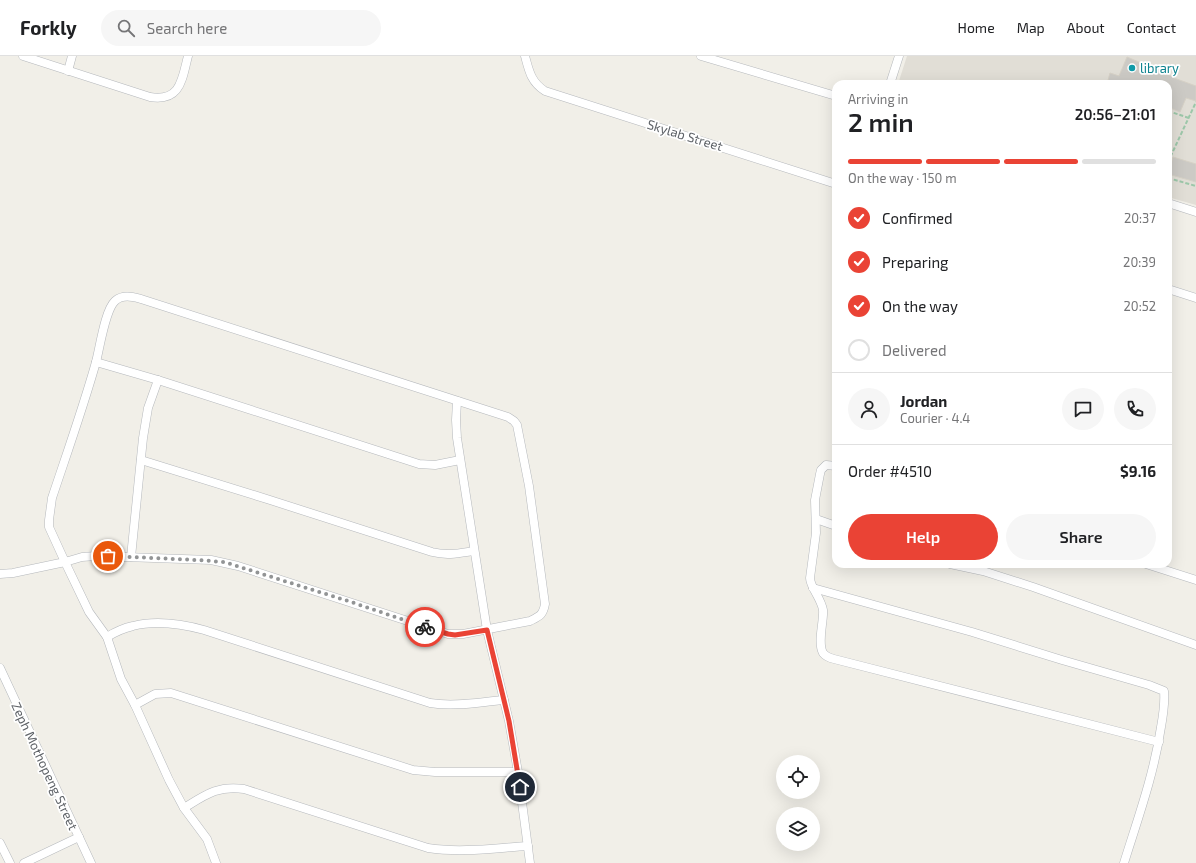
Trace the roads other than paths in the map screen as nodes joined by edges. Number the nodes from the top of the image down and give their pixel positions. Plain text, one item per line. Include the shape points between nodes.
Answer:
1 (23, 56) edge
2 (72, 56) edge
3 (188, 56) edge
4 (525, 56) edge
5 (701, 56) edge
6 (899, 56) edge
7 (68, 71) junction
8 (891, 80) edge
9 (832, 95) edge
10 (832, 183) edge
11 (1172, 204) edge
12 (1196, 212) edge
13 (1172, 291) edge
14 (1196, 298) edge
15 (96, 362) junction
16 (158, 380) junction
17 (457, 401) junction
18 (141, 460) junction
19 (460, 460) junction
20 (832, 466) edge
21 (816, 520) junction
22 (832, 525) edge
23 (474, 551) junction
24 (131, 557) junction
25 (65, 562) junction
26 (969, 568) edge
27 (1158, 568) edge
28 (0, 574) edge
29 (1196, 580) edge
30 (814, 588) junction
31 (487, 630) junction
32 (107, 637) junction
33 (1196, 645) edge
34 (0, 668) edge
35 (504, 700) junction
36 (135, 705) junction
37 (1159, 742) junction
38 (518, 772) junction
39 (184, 808) junction
40 (79, 837) junction
41 (0, 843) edge
42 (528, 846) junction
43 (10, 863) edge
44 (24, 863) edge
45 (91, 863) edge
46 (216, 863) edge
47 (530, 863) edge
48 (1124, 863) edge

1 - 7 street
2 - 7 street
3 - 7 street via 181,84 174,94 166,98 150,97
4 - 10 street, Skylab Street via 535,83 552,93
5 - 9 street
6 - 8 street
11 - 12 street
13 - 14 street
15 - 16 street
15 - 17 street via 110,309 116,300 125,296
15 - 25 street via 50,508 50,527
16 - 18 street via 148,408
16 - 19 street via 419,464 435,465
17 - 19 street via 456,427
17 - 31 street via 508,417 517,425 541,568 545,604 542,614 530,620
18 - 23 street via 432,552 449,555
18 - 24 street
19 - 23 street
20 - 21 street via 826,466 821,470 815,500
21 - 22 street
21 - 30 street via 810,582
23 - 31 street
24 - 25 street via 82,557
24 - 31 street via 224,562 448,634
25 - 28 street
25 - 32 street via 89,612
26 - 33 street via 1033,587
27 - 29 street
30 - 37 street via 822,609 823,652 828,657
30 - 37 street via 972,632 1160,689 1164,691 1164,698
31 - 35 street
32 - 35 street via 134,626 164,623 179,625 204,630 430,703 456,705
32 - 36 street via 121,679
34 - 40 street, Zeph Mothopeng Street
35 - 38 street
36 - 38 street via 155,694 171,693 413,770
36 - 39 street via 165,773
37 - 48 street via 1148,788
38 - 42 street
39 - 42 street via 218,789 235,788 428,848 468,850
39 - 46 street via 207,839
40 - 44 street
40 - 45 street, Zeph Mothopeng Street
41 - 43 street
42 - 47 street

